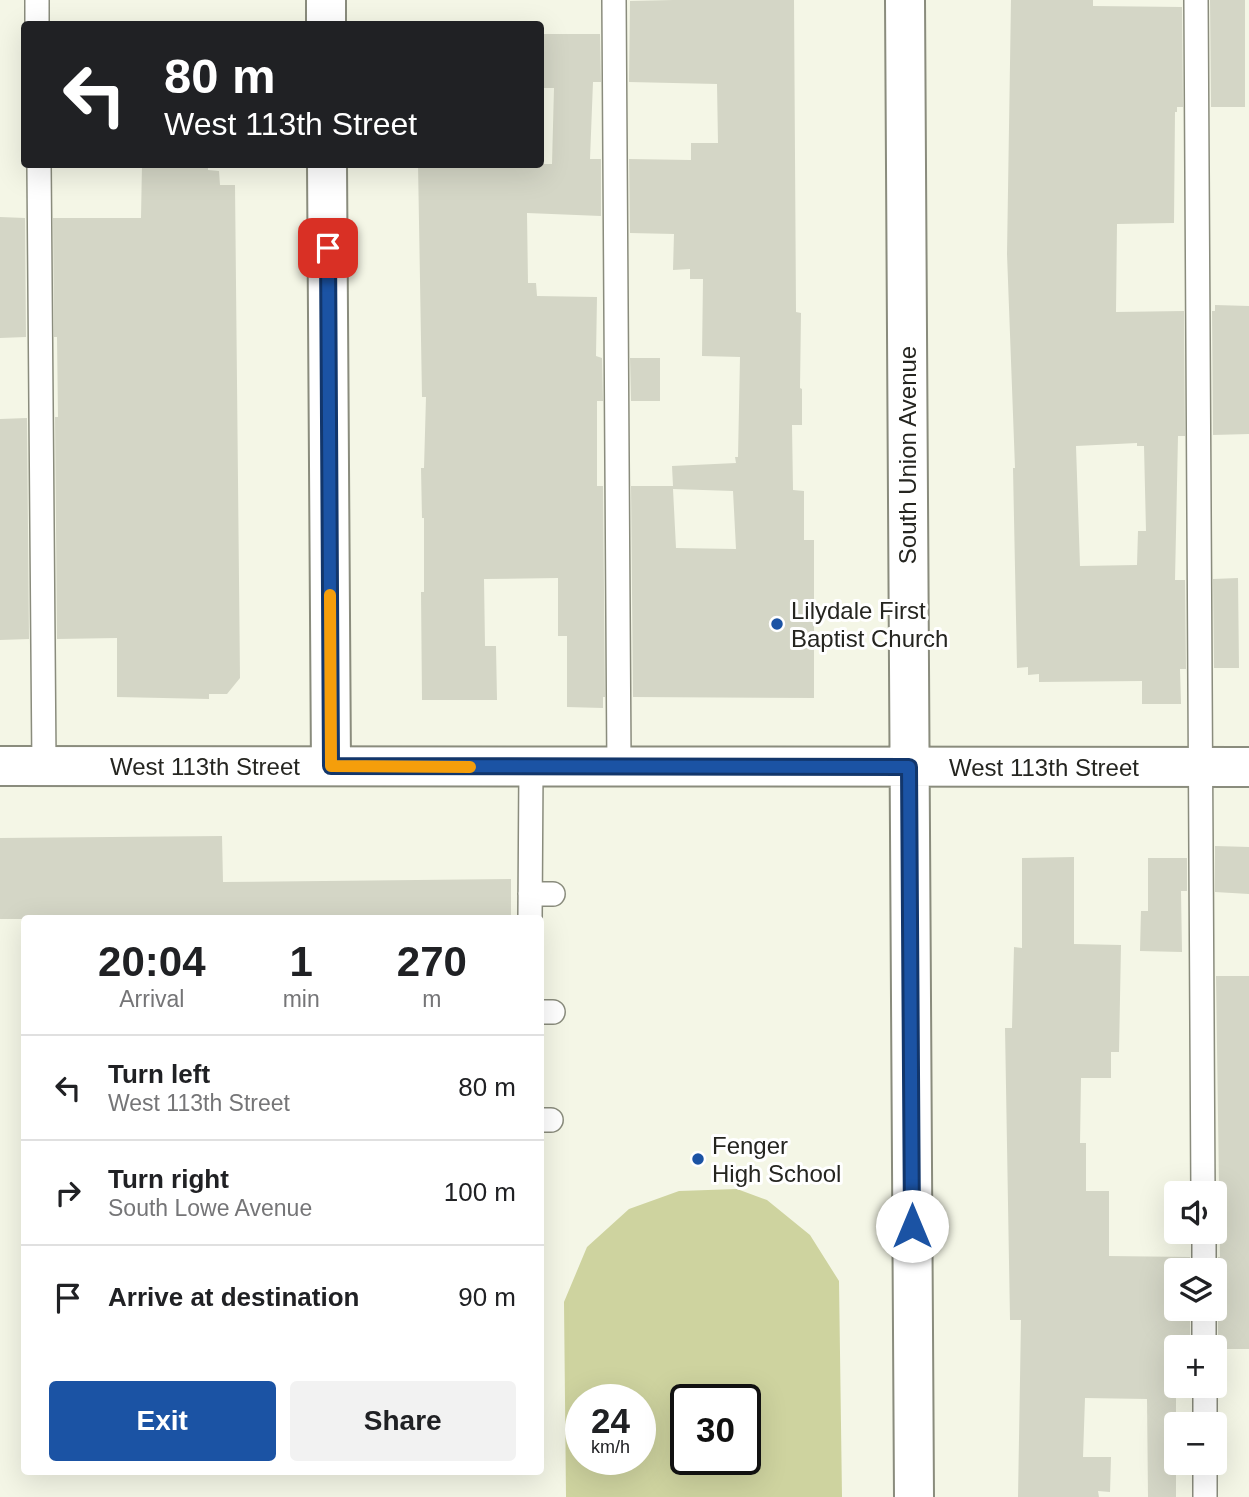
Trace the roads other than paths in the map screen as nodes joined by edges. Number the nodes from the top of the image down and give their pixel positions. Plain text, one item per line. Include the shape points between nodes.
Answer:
1 (37, 0) edge
2 (326, 0) edge
3 (614, 0) edge
4 (905, 0) edge
5 (1196, 0) edge
6 (37, 21) edge
7 (326, 21) edge
8 (38, 168) edge
9 (327, 168) edge
10 (0, 766) edge
11 (44, 766) junction
12 (331, 766) junction
13 (531, 767) junction
14 (619, 767) junction
15 (909, 767) junction
16 (1200, 768) junction
17 (1249, 768) edge
18 (532, 915) edge
19 (1203, 1181) edge
20 (1205, 1475) edge
21 (914, 1497) edge
22 (1205, 1497) edge

1 - 6 lane
2 - 7 street
3 - 14 lane
4 - 15 street, South Union Avenue
5 - 16 lane
8 - 11 lane
9 - 12 street
10 - 11 street, West 113th Street
11 - 12 street, West 113th Street
12 - 13 street, West 113th Street
13 - 14 street, West 113th Street
13 - 18 lane via 542,894
14 - 15 street, West 113th Street
15 - 16 street, West 113th Street
15 - 21 street, South Union Avenue
16 - 17 street, West 113th Street
16 - 19 lane
20 - 22 lane

